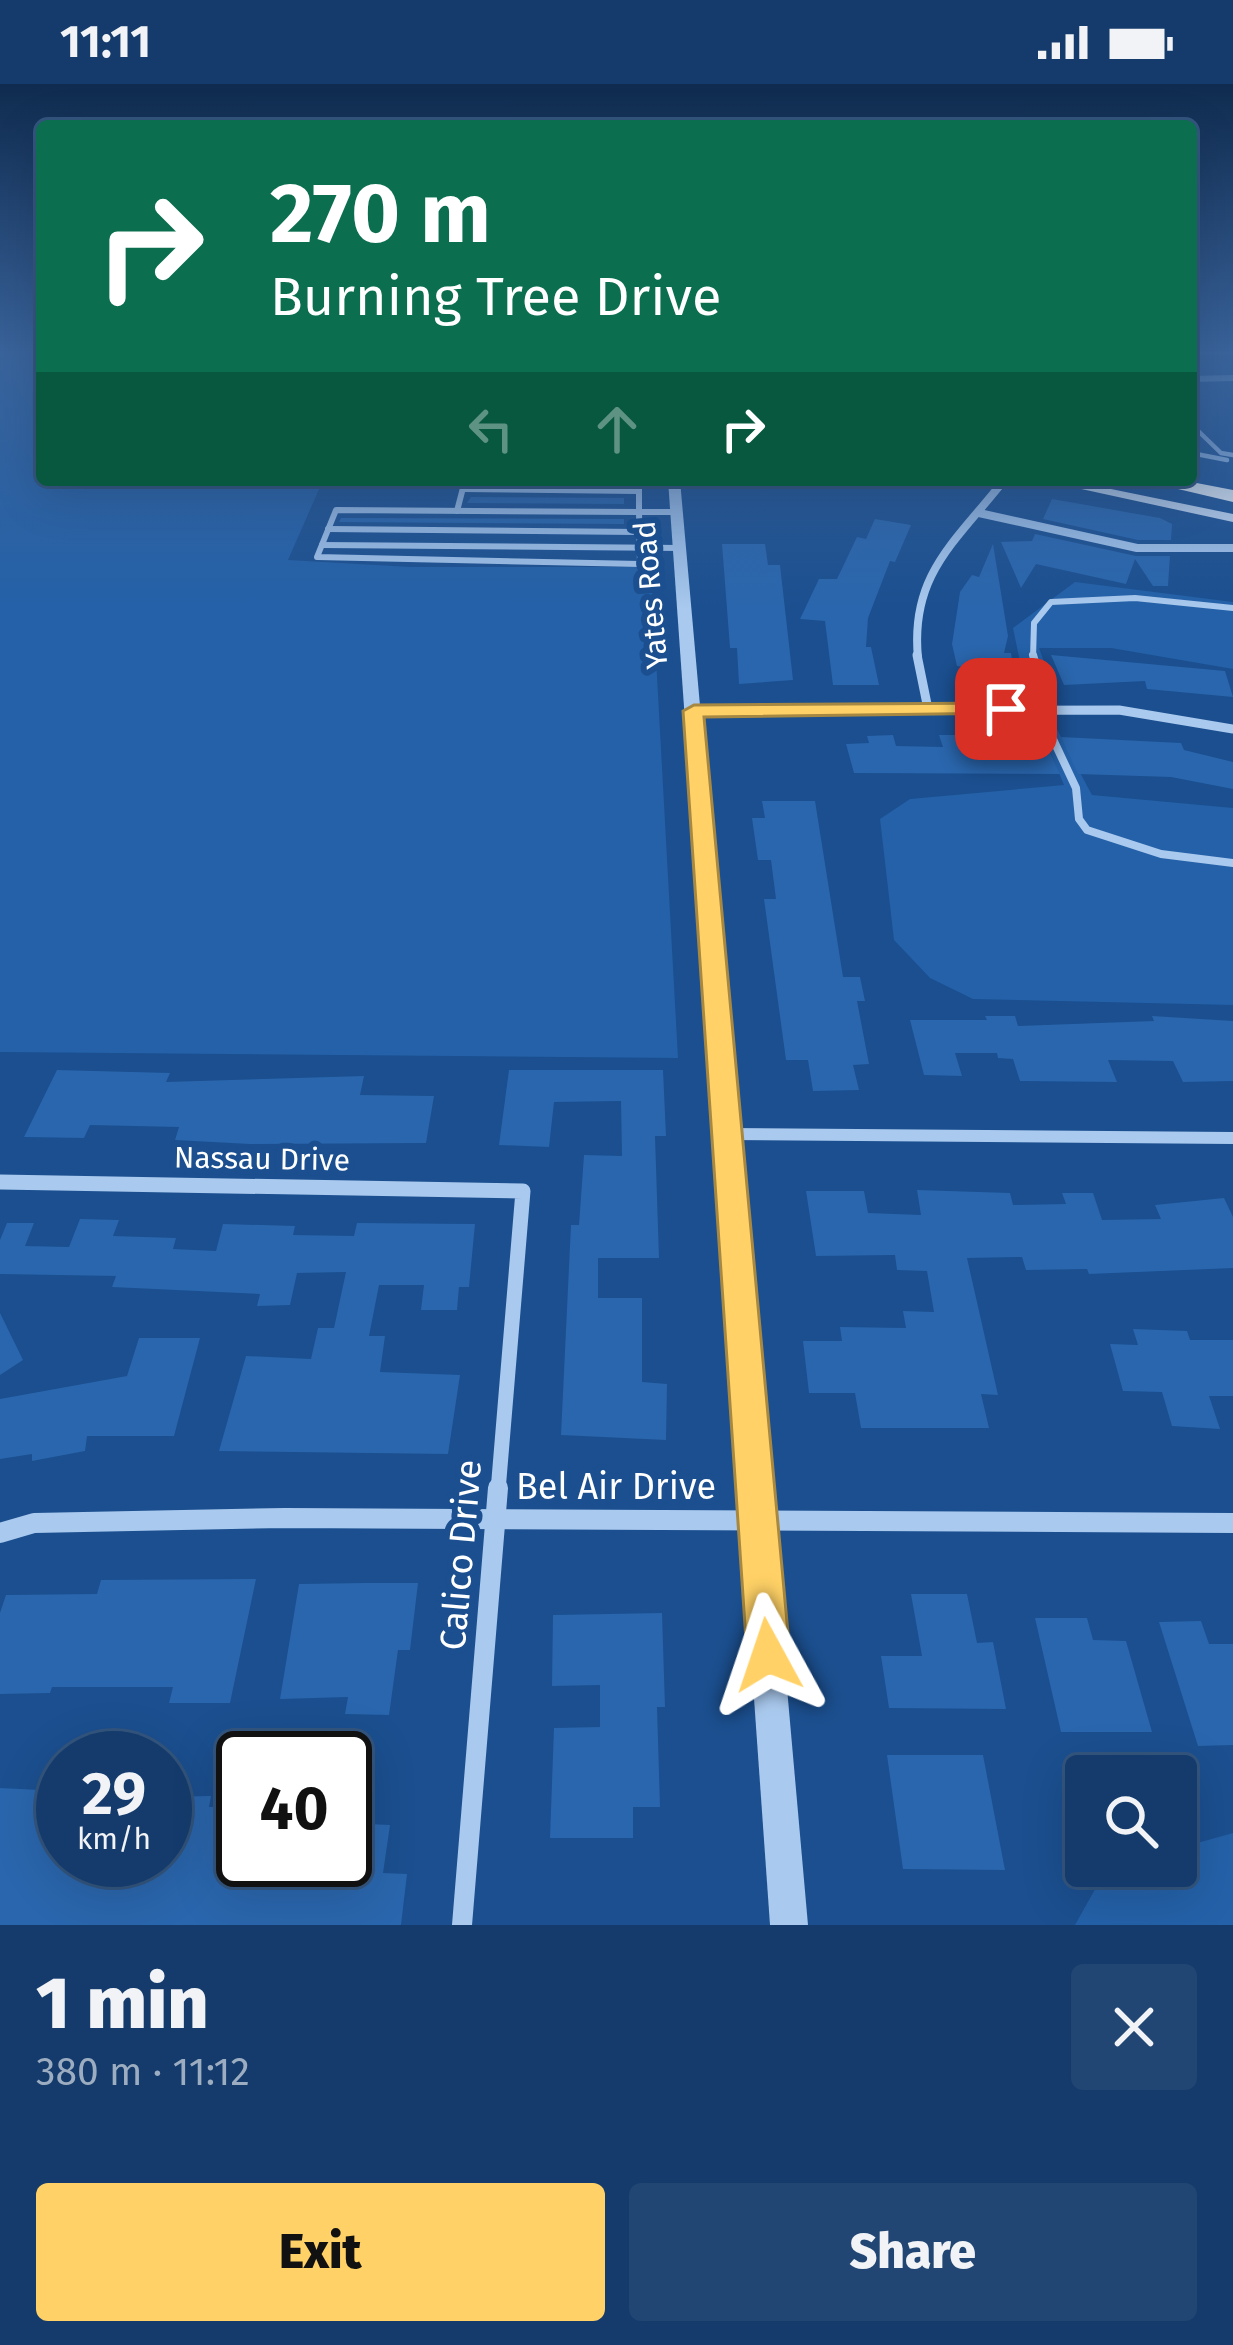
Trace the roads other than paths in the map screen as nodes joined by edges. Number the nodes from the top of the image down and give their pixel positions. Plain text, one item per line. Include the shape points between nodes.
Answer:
1 (1204, 437) edge
2 (1197, 454) edge
3 (1233, 458) edge
4 (1197, 469) edge
5 (1233, 476) edge
6 (464, 486) edge
7 (639, 486) edge
8 (675, 486) edge
9 (1000, 486) edge
10 (1076, 486) edge
11 (1181, 486) edge
12 (463, 489) junction
13 (639, 491) junction
14 (1233, 496) edge
15 (457, 511) junction
16 (639, 512) junction
17 (677, 512) junction
18 (979, 513) junction
19 (1233, 518) edge
20 (328, 529) junction
21 (639, 532) junction
22 (322, 545) junction
23 (640, 548) junction
24 (681, 548) junction
25 (1233, 548) edge
26 (1233, 608) edge
27 (1046, 699) dead end
28 (928, 709) junction
29 (694, 711) junction
30 (1044, 720) dead end
31 (1233, 729) edge
32 (1233, 863) edge
33 (728, 1134) junction
34 (1233, 1138) edge
35 (0, 1182) edge
36 (523, 1191) joint
37 (498, 1520) junction
38 (758, 1520) junction
39 (1233, 1523) edge
40 (0, 1533) edge
41 (462, 1925) edge
42 (790, 1925) edge

1 - 3 lane
2 - 3 lane
4 - 5 highway
6 - 12 lane
7 - 13 lane
8 - 17 street, Yates Road
9 - 18 street
10 - 19 main road
11 - 14 highway
12 - 13 lane
12 - 15 lane
13 - 16 lane
15 - 16 lane
15 - 20 lane via 337,510
16 - 17 lane
16 - 21 lane
17 - 24 street, Yates Road
18 - 25 street via 1139,550
18 - 28 street via 918,594 911,624
20 - 21 lane
20 - 22 lane
21 - 23 lane
22 - 23 lane
22 - 23 lane via 317,557 417,563 640,564
23 - 24 lane
24 - 29 street, Yates Road
26 - 27 lane via 1135,598 1051,602 1033,624 1032,655
28 - 29 street
28 - 31 street via 1119,710
29 - 33 street, Yates Road
30 - 32 lane via 1087,830 1161,854
33 - 34 street
33 - 38 street, Yates Road
35 - 36 street, Nassau Drive
36 - 37 street, Calico Drive
37 - 38 street, Bel Air Drive
37 - 40 street, Bel Air Drive via 34,1522
37 - 41 street, Calico Drive
38 - 39 street, Bel Air Drive
38 - 42 street, Yates Road

